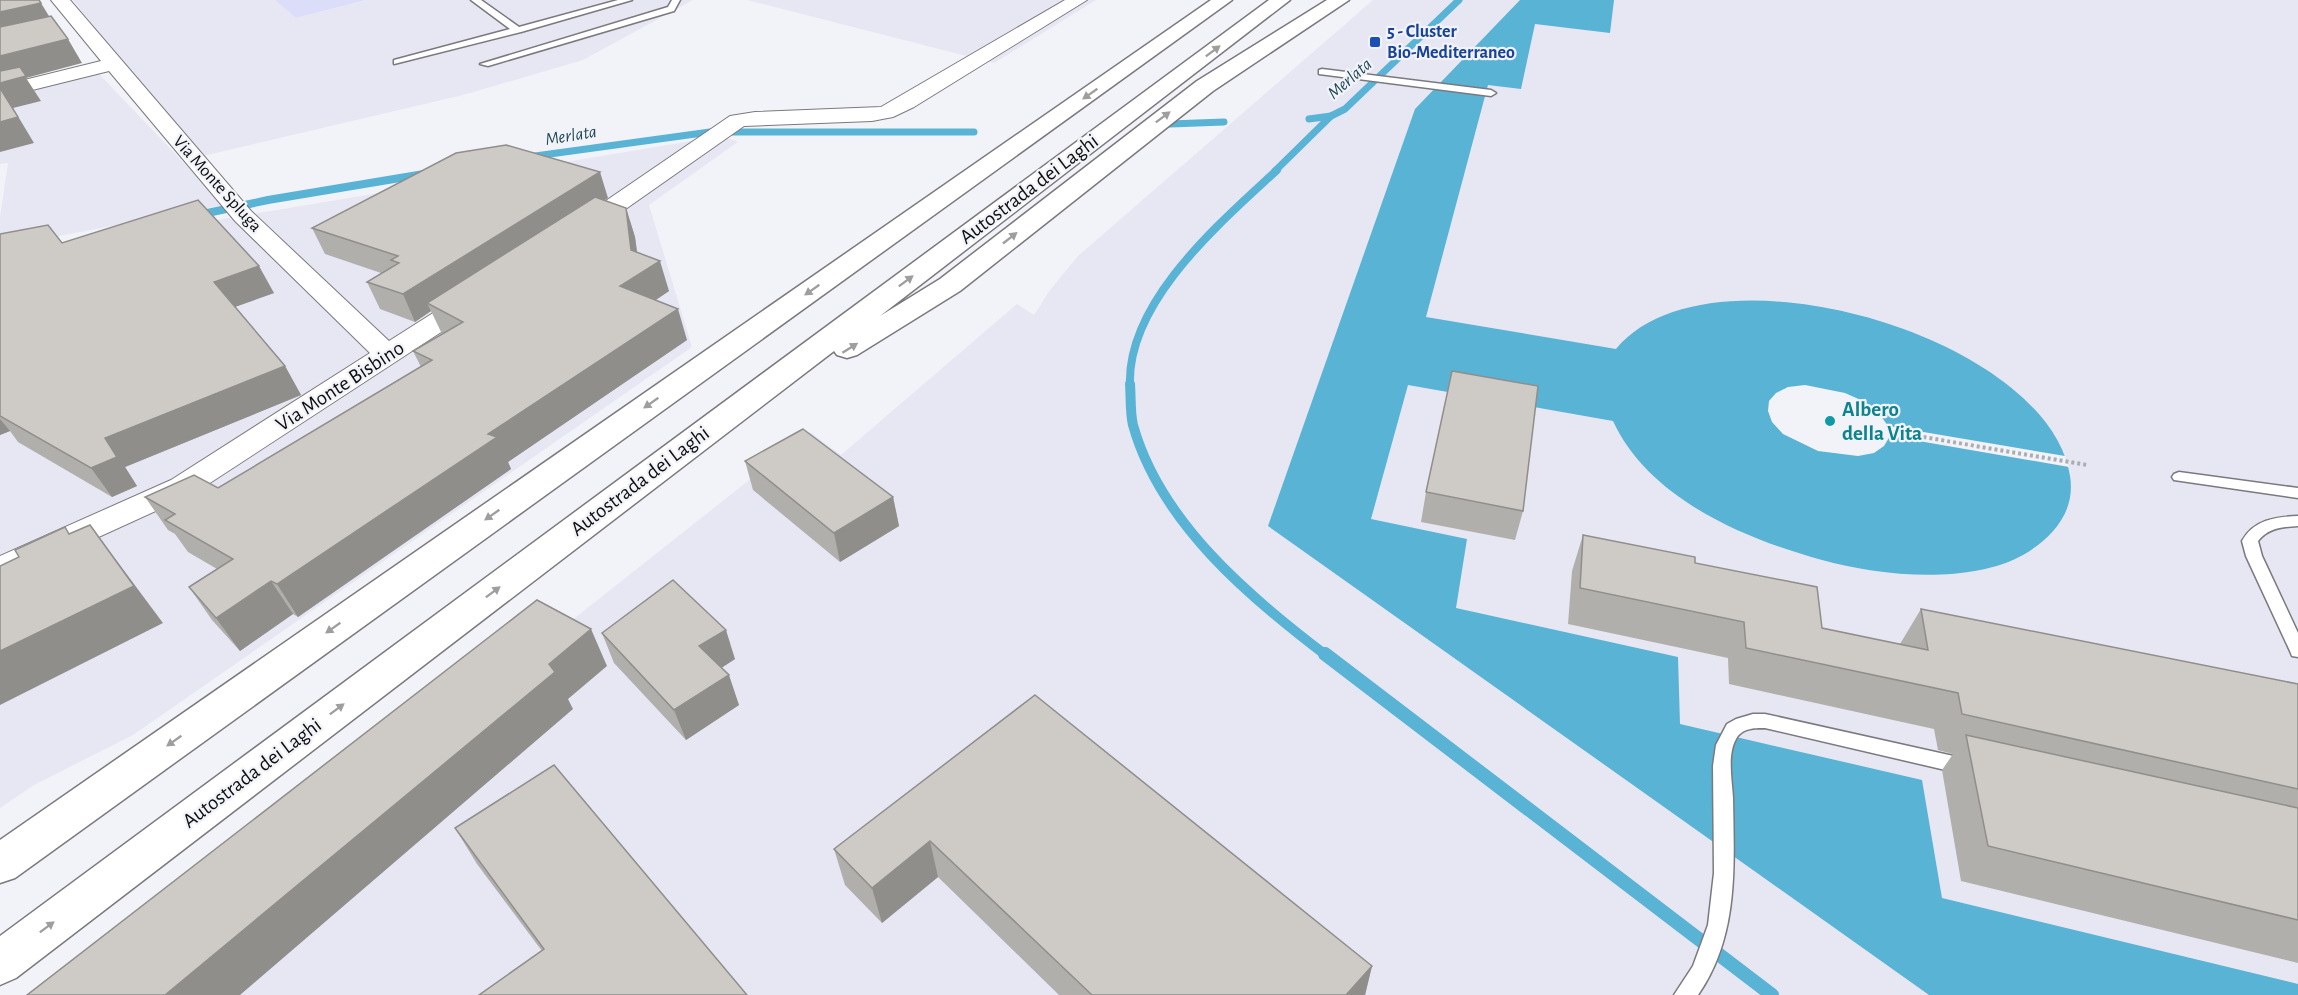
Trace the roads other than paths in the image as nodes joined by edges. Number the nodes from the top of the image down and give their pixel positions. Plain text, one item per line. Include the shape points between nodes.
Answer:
1 (60, 0) edge
2 (475, 0) edge
3 (628, 0) edge
4 (676, 0) edge
5 (1078, 0) edge
6 (1190, 0) edge
7 (1223, 0) edge
8 (1281, 0) edge
9 (1340, 0) edge
10 (81, 28) junction
11 (61, 33) edge
12 (533, 35) junction
13 (397, 62) dead end
14 (113, 64) junction
15 (485, 64) dead end
16 (1323, 72) dead end
17 (1077, 77) dead end
18 (0, 92) edge
19 (1491, 93) dead end
20 (1040, 104) dead end
21 (557, 245) edge
22 (860, 256) junction
23 (488, 290) edge
24 (388, 356) junction
25 (657, 468) junction
26 (2179, 477) dead end
27 (2298, 493) edge
28 (2298, 521) edge
29 (0, 570) edge
30 (2298, 651) edge
31 (1988, 771) edge
32 (0, 864) edge
33 (0, 963) edge
34 (1689, 991) edge

1 - 10 street, Via Monte Spluga
2 - 12 lane
3 - 12 lane
4 - 12 lane via 671,9
5 - 21 street via 908,104 886,113 755,118 729,125
6 - 17 highway
7 -> 22 highway, Autostrada dei Laghi
25 -> 8 highway, Autostrada dei Laghi
25 -> 9 highway via 950,285 1205,86
10 - 11 street
10 - 14 street, Via Monte Spluga
12 - 13 lane
12 - 15 lane
14 - 18 street
14 - 24 street, Via Monte Spluga via 243,216
16 - 19 lane
20 - 22 highway
22 -> 32 highway, Autostrada dei Laghi
23 - 24 street, Via Monte Bisbino
24 - 29 street, Via Monte Bisbino via 182,487
33 -> 25 highway, Autostrada dei Laghi
26 - 27 lane
28 - 30 lane via 2264,527 2250,541
31 - 34 lane via 1765,721 1735,727 1727,739 1724,762 1721,925 1709,958

